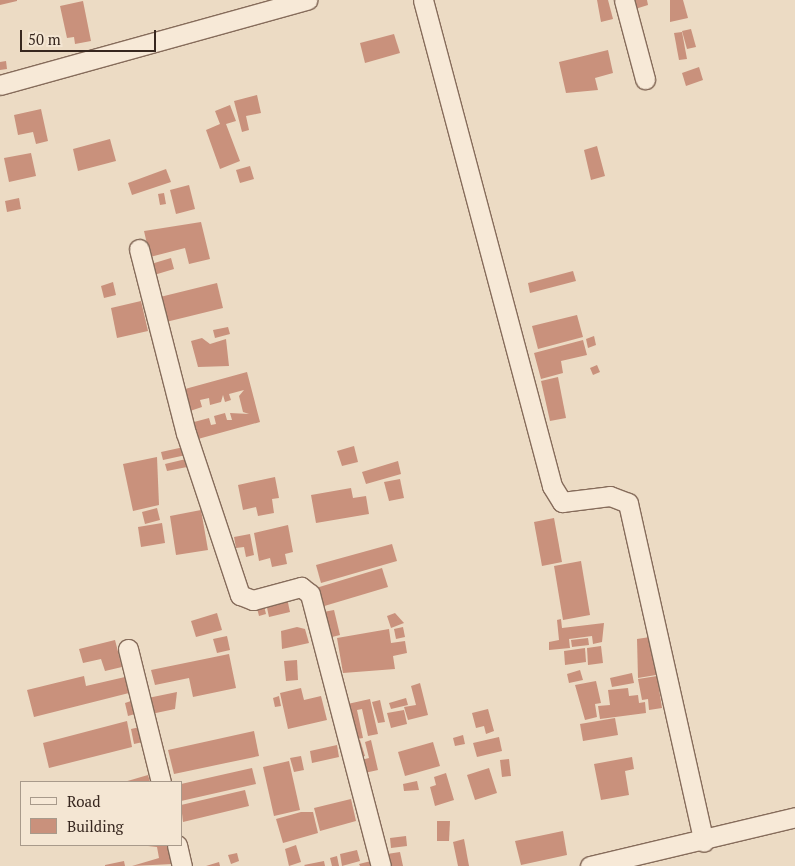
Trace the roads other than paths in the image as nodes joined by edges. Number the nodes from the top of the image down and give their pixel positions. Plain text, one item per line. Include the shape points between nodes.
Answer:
1 (307, 0) edge
2 (423, 0) edge
3 (624, 0) edge
4 (646, 79) dead end
5 (0, 85) edge
6 (138, 249) dead end
7 (128, 649) dead end
8 (161, 781) edge
9 (795, 817) edge
10 (704, 842) junction
11 (176, 846) edge
12 (182, 866) edge
13 (381, 866) edge
14 (590, 866) edge

1 - 5 street
2 - 10 street via 552,486 562,502 610,496 628,503
3 - 4 street
6 - 13 street via 186,433 240,595 253,600 301,587 310,594
7 - 8 street
9 - 10 street
10 - 14 street
11 - 12 street

